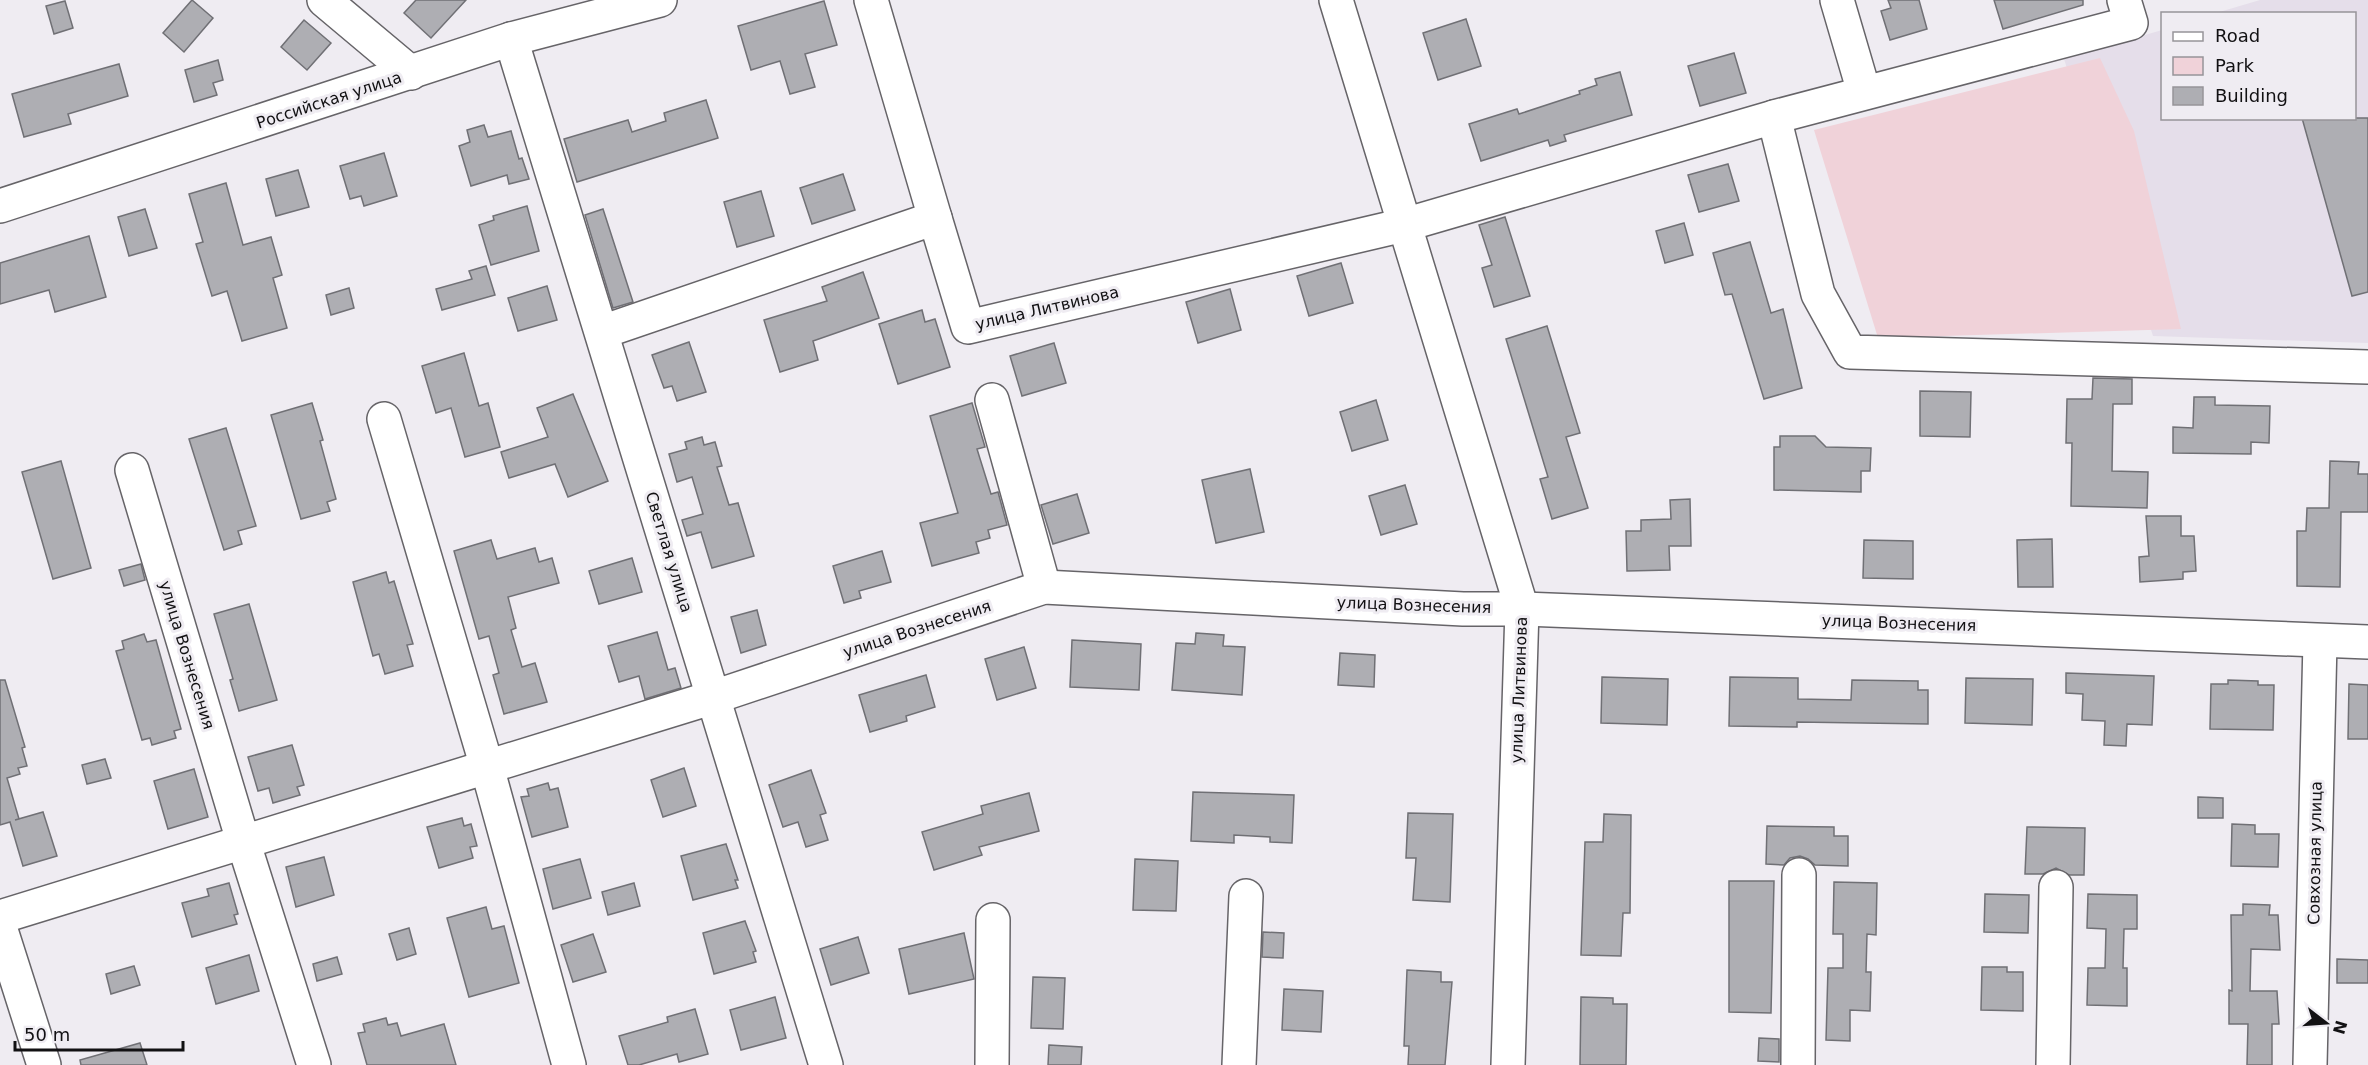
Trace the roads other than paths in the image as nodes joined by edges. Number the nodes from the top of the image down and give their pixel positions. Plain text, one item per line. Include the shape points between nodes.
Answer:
1 (324, 0) edge
2 (660, 0) edge
3 (872, 0) edge
4 (1336, 0) edge
5 (1837, 0) edge
6 (2128, 11) edge
7 (511, 39) junction
8 (411, 73) junction
9 (1864, 92) junction
10 (1774, 117) junction
11 (0, 206) edge
12 (934, 218) junction
13 (1404, 225) junction
14 (602, 332) junction
15 (2368, 367) edge
16 (992, 400) dead end
17 (384, 419) dead end
18 (132, 470) dead end
19 (1044, 587) junction
20 (1522, 609) junction
21 (2320, 641) junction
22 (2368, 642) edge
23 (714, 697) junction
24 (487, 767) junction
25 (243, 841) junction
26 (1799, 875) dead end
27 (2056, 887) dead end
28 (1246, 896) dead end
29 (0, 917) edge
30 (993, 920) dead end
31 (0, 927) edge
32 (44, 1065) edge
33 (314, 1065) edge
34 (569, 1065) edge
35 (826, 1065) edge
36 (992, 1065) edge
37 (1239, 1065) edge
38 (1508, 1065) edge
39 (1798, 1065) edge
40 (2053, 1065) edge
41 (2310, 1065) edge

1 - 8 street
2 - 7 street, Российская улица
3 - 12 street
4 - 13 street, улица Литвинова
5 - 9 street
6 - 9 street
7 - 8 street, Российская улица
7 - 14 street, Светлая улица
8 - 11 street, Российская улица
9 - 10 street
10 - 13 street
10 - 15 street via 1818,294 1850,352
12 - 13 street, улица Литвинова via 968,327
12 - 14 street
13 - 20 street, улица Литвинова
14 - 23 street, Светлая улица
16 - 19 street
17 - 24 street
18 - 25 street, улица Вознесения
19 - 20 street, улица Вознесения
19 - 23 street, улица Вознесения
20 - 21 street, улица Вознесения
20 - 38 street, улица Литвинова
21 - 22 street, улица Вознесения
21 - 41 street, Совхозная улица
23 - 24 street, улица Вознесения
23 - 35 street, Светлая улица
24 - 25 street, улица Вознесения
24 - 34 street
25 - 29 street, улица Вознесения
25 - 33 street, улица Вознесения
26 - 39 street
27 - 40 street
28 - 37 street
30 - 36 street
31 - 32 street

